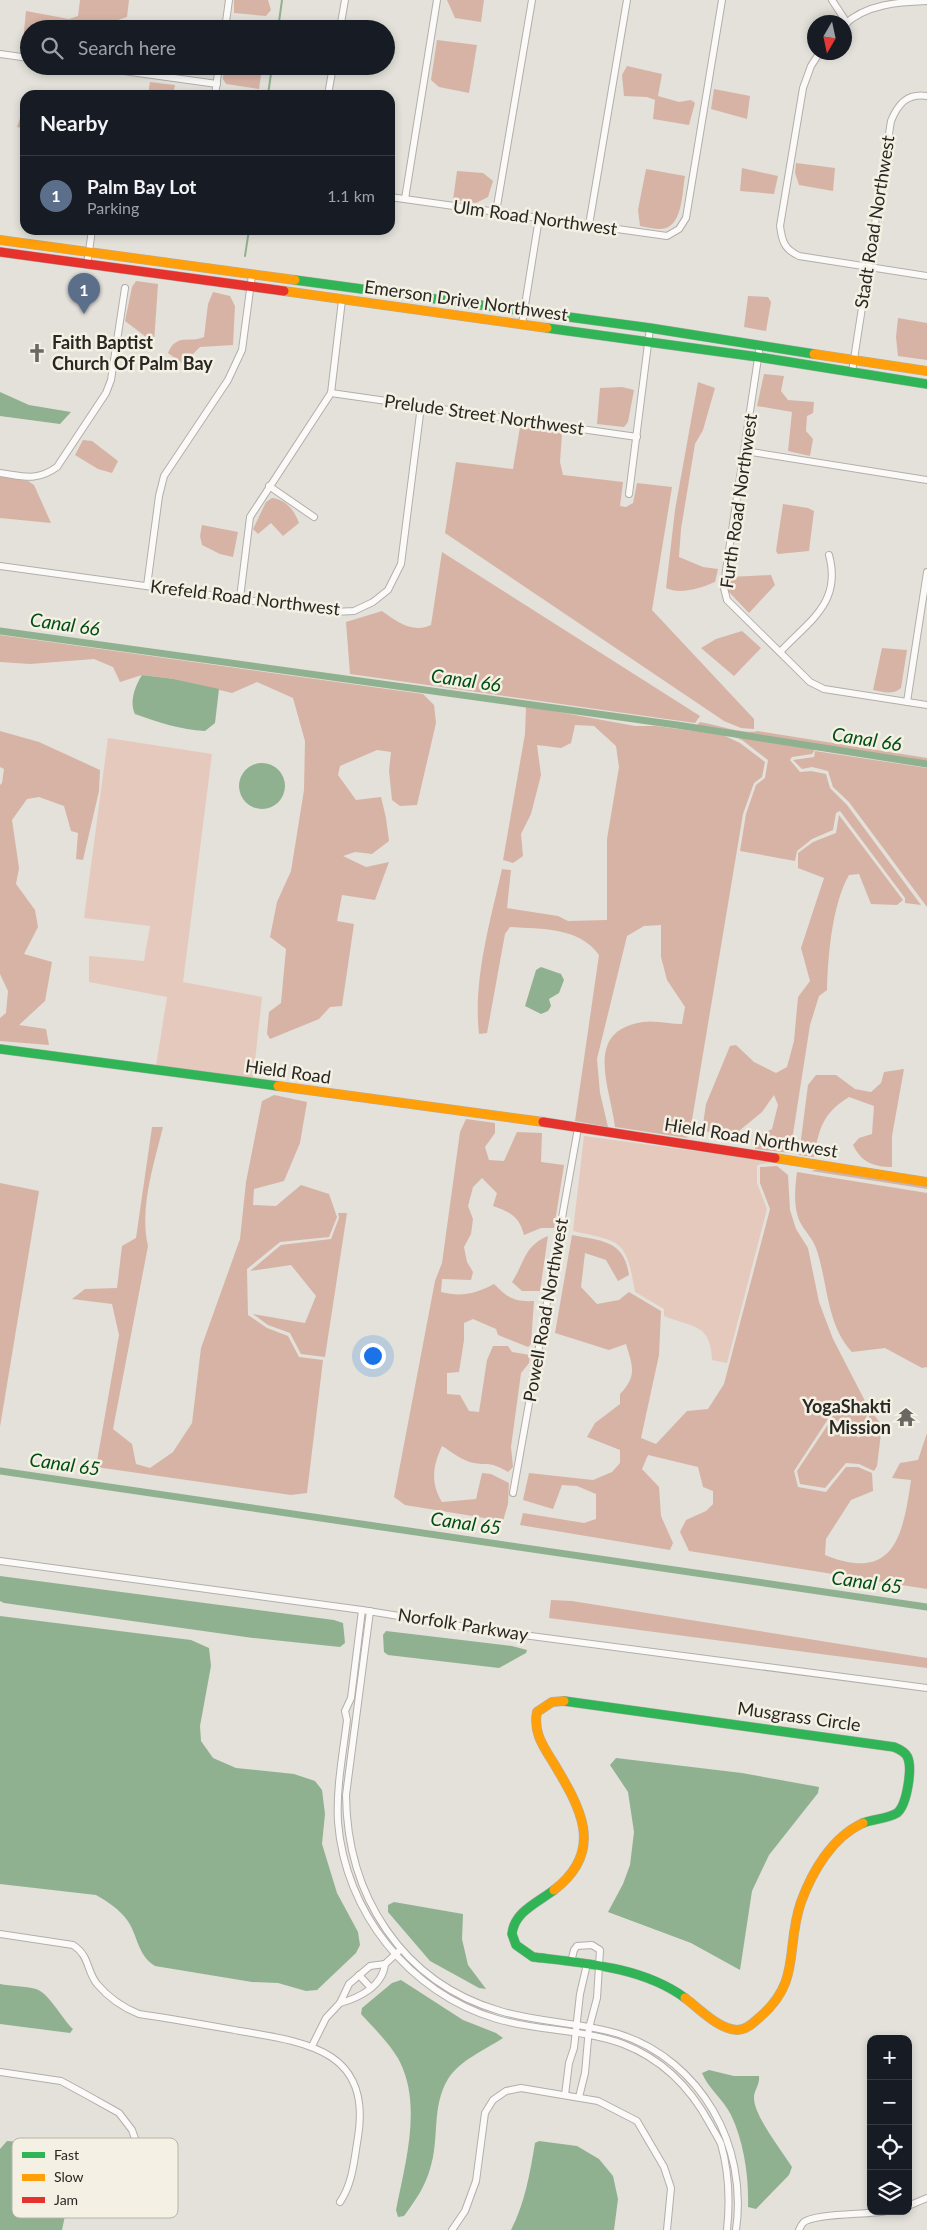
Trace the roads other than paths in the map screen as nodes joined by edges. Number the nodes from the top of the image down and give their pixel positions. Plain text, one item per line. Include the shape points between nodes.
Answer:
1 (229, 0) edge
2 (344, 0) edge
3 (437, 0) edge
4 (532, 0) edge
5 (627, 0) edge
6 (722, 0) edge
7 (832, 0) edge
8 (927, 1) edge
9 (841, 15) edge
10 (226, 20) edge
11 (341, 20) edge
12 (852, 21) edge
13 (0, 54) edge
14 (20, 57) edge
15 (815, 60) edge
16 (152, 75) edge
17 (218, 75) edge
18 (331, 75) edge
19 (217, 84) junction
20 (216, 90) edge
21 (329, 90) edge
22 (927, 96) edge
23 (395, 198) edge
24 (404, 200) junction
25 (496, 212) junction
26 (539, 218) junction
27 (589, 225) junction
28 (91, 235) edge
29 (0, 240) edge
30 (0, 252) edge
31 (89, 253) junction
32 (87, 265) junction
33 (869, 267) junction
34 (252, 275) junction
35 (927, 276) edge
36 (250, 287) junction
37 (126, 288) dead end
38 (342, 300) junction
39 (524, 312) junction
40 (522, 324) junction
41 (650, 328) junction
42 (648, 342) junction
43 (760, 345) junction
44 (758, 357) junction
45 (854, 359) junction
46 (927, 371) edge
47 (852, 372) junction
48 (927, 384) edge
49 (331, 393) junction
50 (421, 406) junction
51 (637, 437) junction
52 (745, 451) junction
53 (0, 473) edge
54 (927, 480) edge
55 (269, 486) junction
56 (629, 494) dead end
57 (314, 517) dead end
58 (829, 556) dead end
59 (0, 566) edge
60 (927, 572) edge
61 (147, 586) junction
62 (240, 598) junction
63 (780, 652) junction
64 (907, 702) junction
65 (927, 705) edge
66 (0, 1049) edge
67 (575, 1127) junction
68 (927, 1182) edge
69 (514, 1492) dead end
70 (0, 1561) edge
71 (362, 1610) junction
72 (370, 1611) junction
73 (927, 1688) edge
74 (0, 1934) edge
75 (402, 1949) junction
76 (396, 1954) junction
77 (570, 1962) junction
78 (385, 1964) junction
79 (587, 1964) junction
80 (600, 1966) junction
81 (359, 1975) junction
82 (371, 1988) junction
83 (340, 2003) junction
84 (578, 2026) junction
85 (589, 2028) junction
86 (576, 2033) junction
87 (588, 2035) junction
88 (312, 2046) junction
89 (0, 2072) edge
90 (565, 2095) junction
91 (579, 2097) junction
92 (135, 2138) edge
93 (927, 2198) edge
94 (340, 2202) dead end
95 (912, 2204) edge
96 (867, 2214) edge
97 (452, 2230) edge
98 (667, 2230) edge
99 (727, 2230) edge
100 (736, 2230) edge
101 (799, 2230) edge

1 - 10 street
2 - 11 street
3 - 24 street
4 - 25 street
5 - 27 street
6 - 27 street, Ulm Road Northwest via 686,218 679,229 667,236
7 - 9 street
8 - 12 street via 891,3
13 - 14 street
15 - 33 street via 803,88 780,226 782,242 790,252 799,256
16 - 19 street
17 - 19 street
18 - 21 street
19 - 20 street
22 - 33 street, Stadt Road Northwest via 905,98 897,106 891,121
23 - 24 street, Ulm Road Northwest
24 - 25 street, Ulm Road Northwest
25 - 26 street, Ulm Road Northwest
26 - 27 street, Ulm Road Northwest
26 - 39 street
28 - 31 street
29 - 31 street, Emerson Drive Northwest
30 - 32 street, Emerson Drive Northwest
31 - 32 street
31 - 34 street, Emerson Drive Northwest
32 - 36 street, Emerson Drive Northwest
33 - 35 street
33 - 45 street, Stadt Road Northwest
34 - 36 street
34 - 39 street, Emerson Drive Northwest
36 - 38 street, Emerson Drive Northwest
36 - 61 street via 242,350 228,380 164,476
37 - 53 street via 106,393 57,467 34,478
38 - 40 street, Emerson Drive Northwest
38 - 49 street
39 - 40 street
39 - 41 street, Emerson Drive Northwest
40 - 42 street, Emerson Drive Northwest
41 - 42 street
41 - 43 street, Emerson Drive Northwest
42 - 44 street, Emerson Drive Northwest
42 - 51 street
43 - 44 street, Furth Road Northwest
43 - 45 street, Emerson Drive Northwest
44 - 47 street, Emerson Drive Northwest
44 - 52 street, Furth Road Northwest
45 - 46 street, Emerson Drive Northwest
45 - 47 street, Stadt Road Northwest
47 - 48 street, Emerson Drive Northwest
49 - 50 street, Prelude Street Northwest
49 - 55 street
50 - 51 street, Prelude Street Northwest
50 - 62 street, Krefeld Road Northwest via 401,564 388,590 354,611 334,612
51 - 56 street
52 - 54 street
52 - 63 street, Furth Road Northwest via 724,588 727,600
55 - 57 street
55 - 62 street via 250,517
58 - 63 street via 833,569 829,599
59 - 61 street, Krefeld Road Northwest
60 - 64 street
61 - 62 street, Krefeld Road Northwest
63 - 64 street, Furth Road Northwest via 810,682 824,689
64 - 65 street, Furth Road Northwest
66 - 67 street, Hield Road
67 - 68 street, Hield Road Northwest
67 - 69 street, Powell Road Northwest
70 - 71 street, Norfolk Parkway
71 - 72 street, Norfolk Parkway
71 - 76 street via 351,1698 346,1711 338,1822 352,1885 381,1937
72 - 73 street, Norfolk Parkway via 485,1630
72 - 75 street via 359,1711 348,1769 346,1823 360,1883 388,1934
74 - 88 street via 73,1944 86,1958 97,1984 126,2008 139,2014 283,2038
75 - 76 street
75 - 84 street via 442,1985 471,2001 521,2016
76 - 78 street
76 - 86 street via 437,1992 467,2008 497,2019
77 - 79 street, Musgrass Circle
77 - 80 street via 577,1946 592,1945 600,1950
77 - 80 street, Musgrass Circle via 523,1953 514,1944 511,1934 519,1915 568,1878 577,1867 586,1835 578,1806 535,1732 537,1712 543,1706 564,1701 882,1744 899,1749 907,1756 910,1766 900,1810 891,1816 868,1821 834,1844 806,1888 797,1912 785,1988 778,2002 744,2029 733,2030 723,2026 668,1988
78 - 81 street via 370,1966
78 - 82 street via 381,1977
79 - 80 street, Musgrass Circle
79 - 84 street via 580,1994
80 - 85 street via 597,1998
81 - 82 street
81 - 83 street via 349,1984
82 - 83 street via 363,1995
83 - 88 street via 326,2018
84 - 85 street
84 - 86 street
85 - 87 street
85 - 100 street via 620,2034 645,2045 694,2081 725,2132 740,2203
86 - 87 street
86 - 90 street
87 - 91 street
87 - 99 street via 647,2055 682,2082 702,2109 720,2143 730,2190
88 - 94 street via 334,2059 350,2077 358,2098 361,2118 350,2188
89 - 92 street via 61,2081 119,2113
90 - 91 street
90 - 97 street via 521,2088 506,2091 493,2100 483,2122 476,2181 465,2211
91 - 98 street via 598,2101 637,2121 664,2167 671,2188
93 - 95 street
96 - 101 street via 813,2218 803,2223

